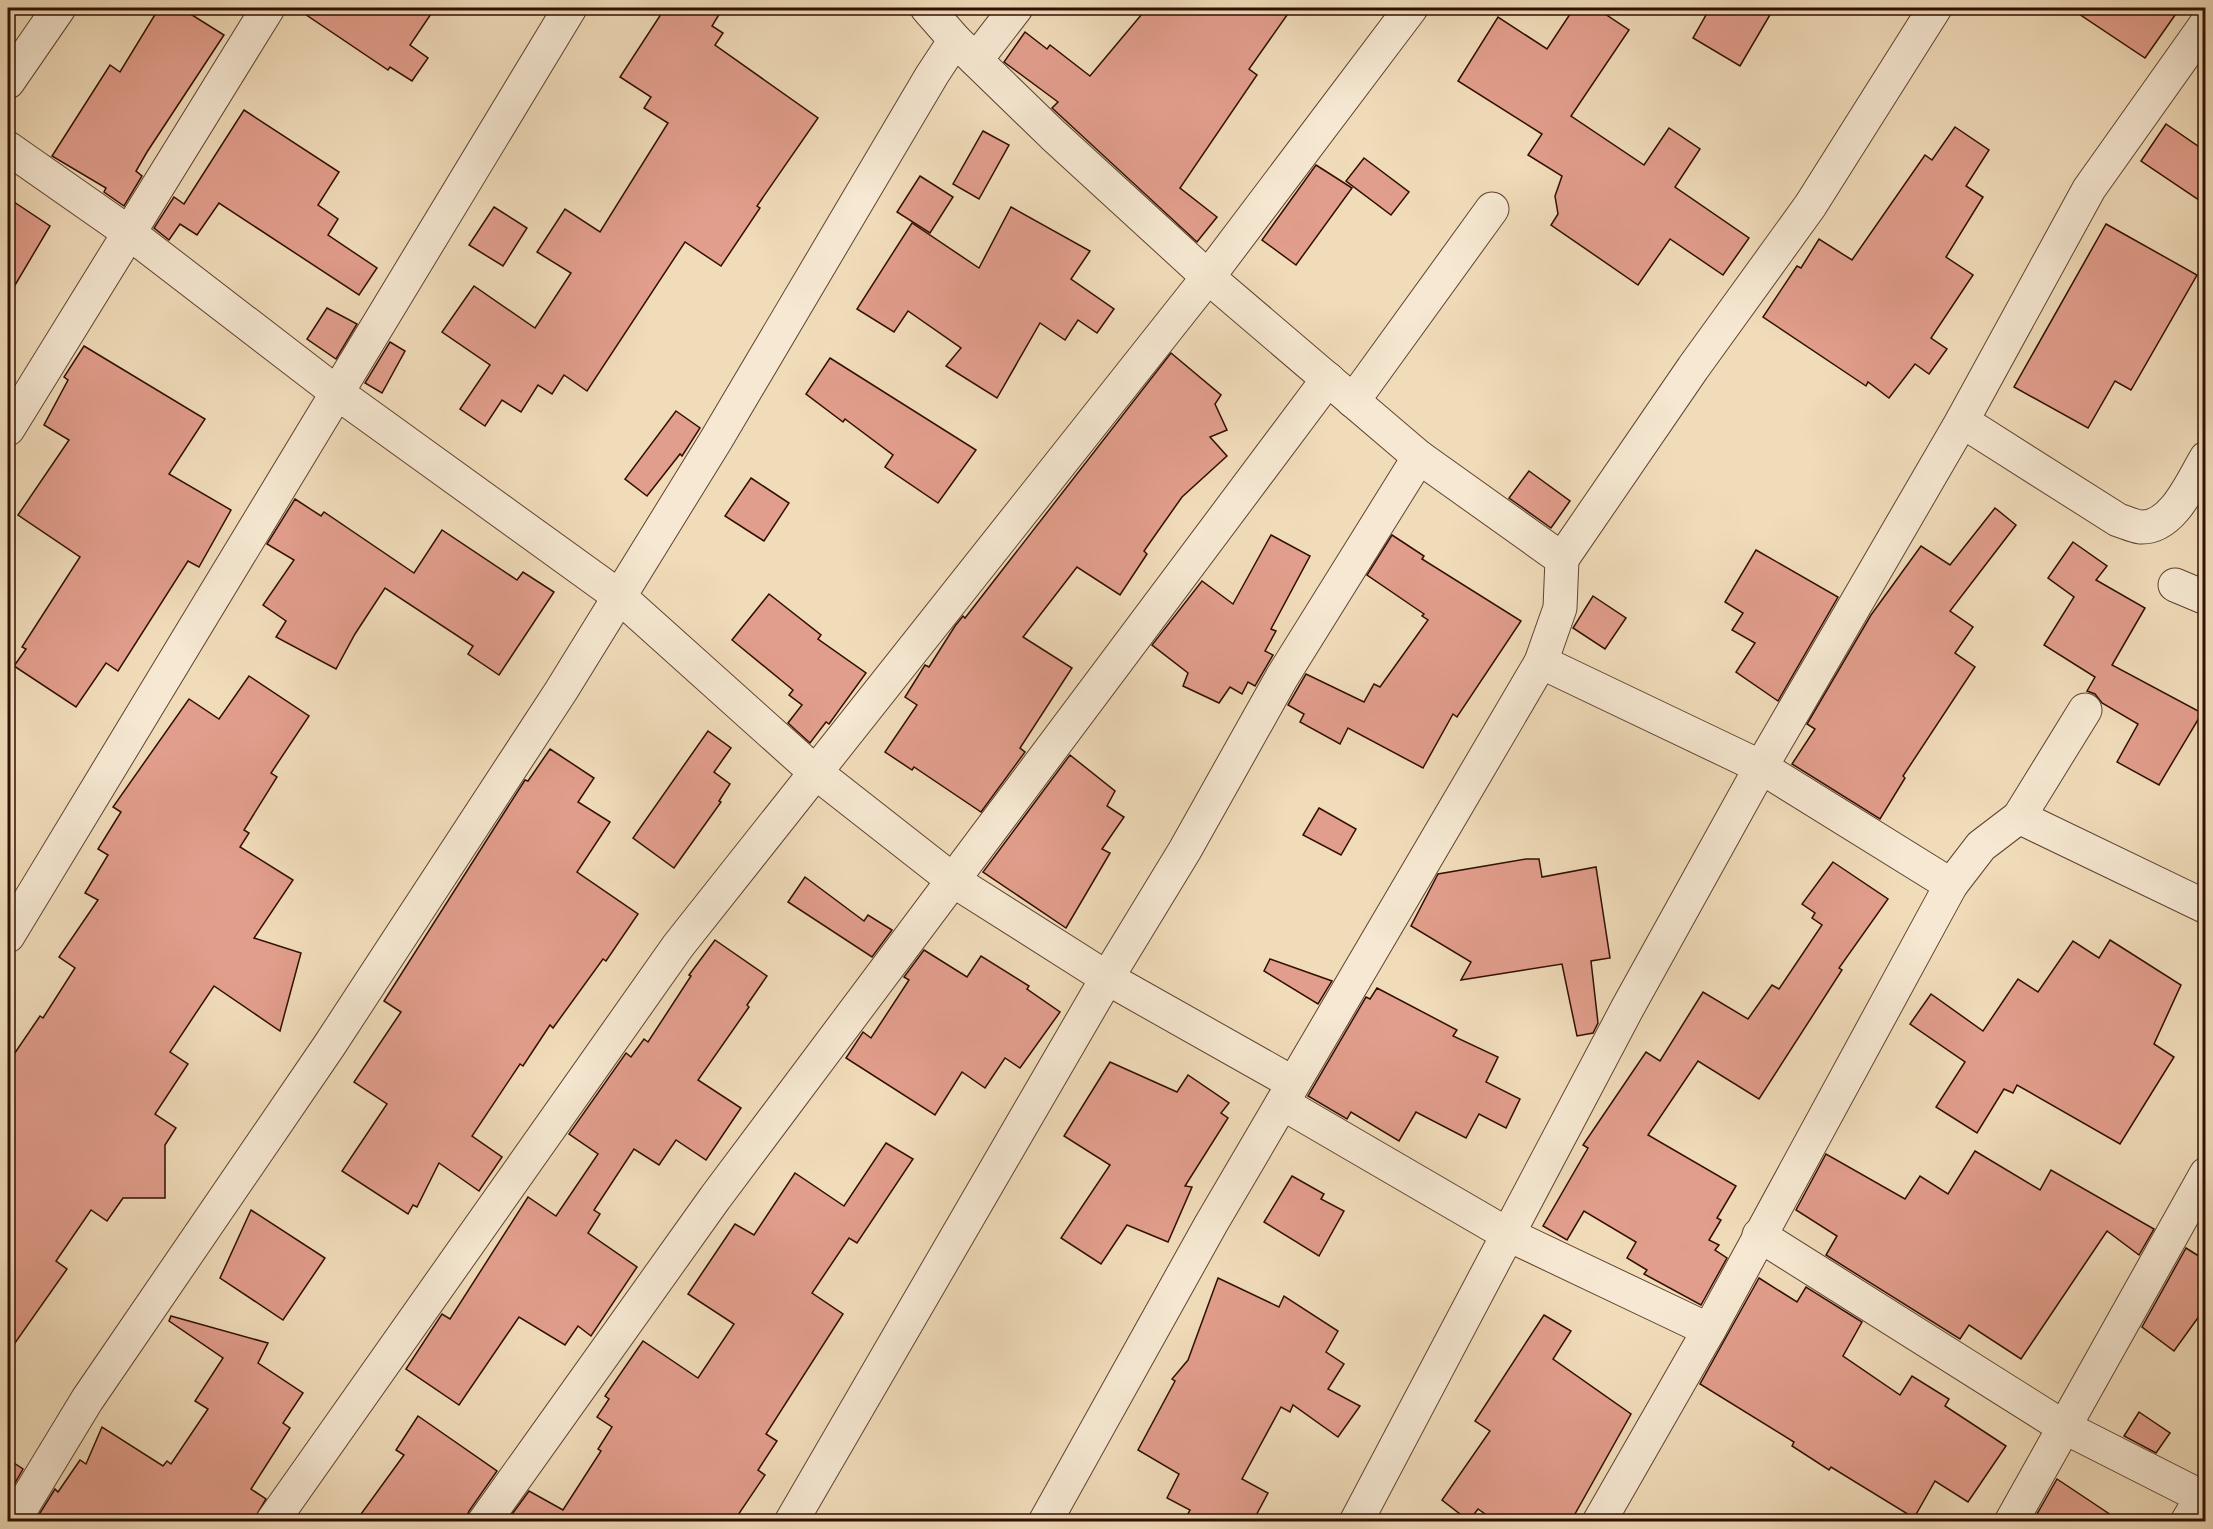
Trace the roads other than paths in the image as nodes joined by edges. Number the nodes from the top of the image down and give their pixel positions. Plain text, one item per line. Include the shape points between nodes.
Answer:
1 (59, 8) edge
2 (268, 8) edge
3 (570, 8) edge
4 (927, 8) edge
5 (1016, 8) edge
6 (1411, 8) edge
7 (1935, 8) edge
8 (2205, 24) edge
9 (965, 50) junction
10 (8, 82) edge
11 (8, 148) edge
12 (1492, 209) dead end
13 (128, 232) junction
14 (1208, 277) junction
15 (1328, 379) junction
16 (336, 392) junction
17 (1353, 401) junction
18 (1962, 421) junction
19 (8, 429) edge
20 (1419, 457) junction
21 (2205, 459) edge
22 (1562, 560) junction
23 (2175, 585) dead end
24 (620, 597) junction
25 (2205, 598) edge
26 (1541, 662) junction
27 (2085, 710) dead end
28 (1761, 767) junction
29 (815, 772) junction
30 (2019, 817) junction
31 (954, 881) junction
32 (1951, 885) junction
33 (2205, 907) edge
34 (8, 936) edge
35 (1107, 978) junction
36 (1287, 1093) junction
37 (2205, 1174) edge
38 (1507, 1234) junction
39 (1759, 1234) junction
40 (1709, 1330) junction
41 (2062, 1426) junction
42 (2200, 1502) edge
43 (13, 1521) edge
44 (272, 1521) edge
45 (484, 1521) edge
46 (791, 1521) edge
47 (1045, 1521) edge
48 (1356, 1521) edge
49 (1599, 1521) edge
50 (2011, 1521) edge

1 - 10 street
2 - 13 street
3 - 16 street
4 - 9 street
5 - 9 street
6 - 14 street
7 - 22 street via 1810,206
8 - 18 street via 2089,189
9 - 14 street
9 - 24 street via 932,75
11 - 13 street
12 - 17 street
13 - 16 street
13 - 19 street
14 - 15 street
14 - 29 street
15 - 17 street
15 - 31 street
16 - 24 street
16 - 34 street
17 - 20 street
18 - 21 street via 2118,520 2142,527 2163,520 2176,506
18 - 28 street
20 - 22 street
20 - 35 street via 1282,677 1185,850
22 - 26 street via 1560,609
23 - 25 street
24 - 29 street
24 - 43 street via 329,1046 87,1400
26 - 28 street
26 - 36 street
27 - 30 street
28 - 32 street
28 - 38 street
29 - 31 street
29 - 44 street via 678,946
30 - 32 street via 1981,846
30 - 33 street
31 - 35 street
31 - 45 street via 715,1198
32 - 39 street
35 - 36 street
35 - 46 street
36 - 38 street
36 - 47 street
37 - 41 street
38 - 40 street
38 - 48 street
39 - 40 street
39 - 41 street
40 - 49 street
41 - 42 street
41 - 50 street

